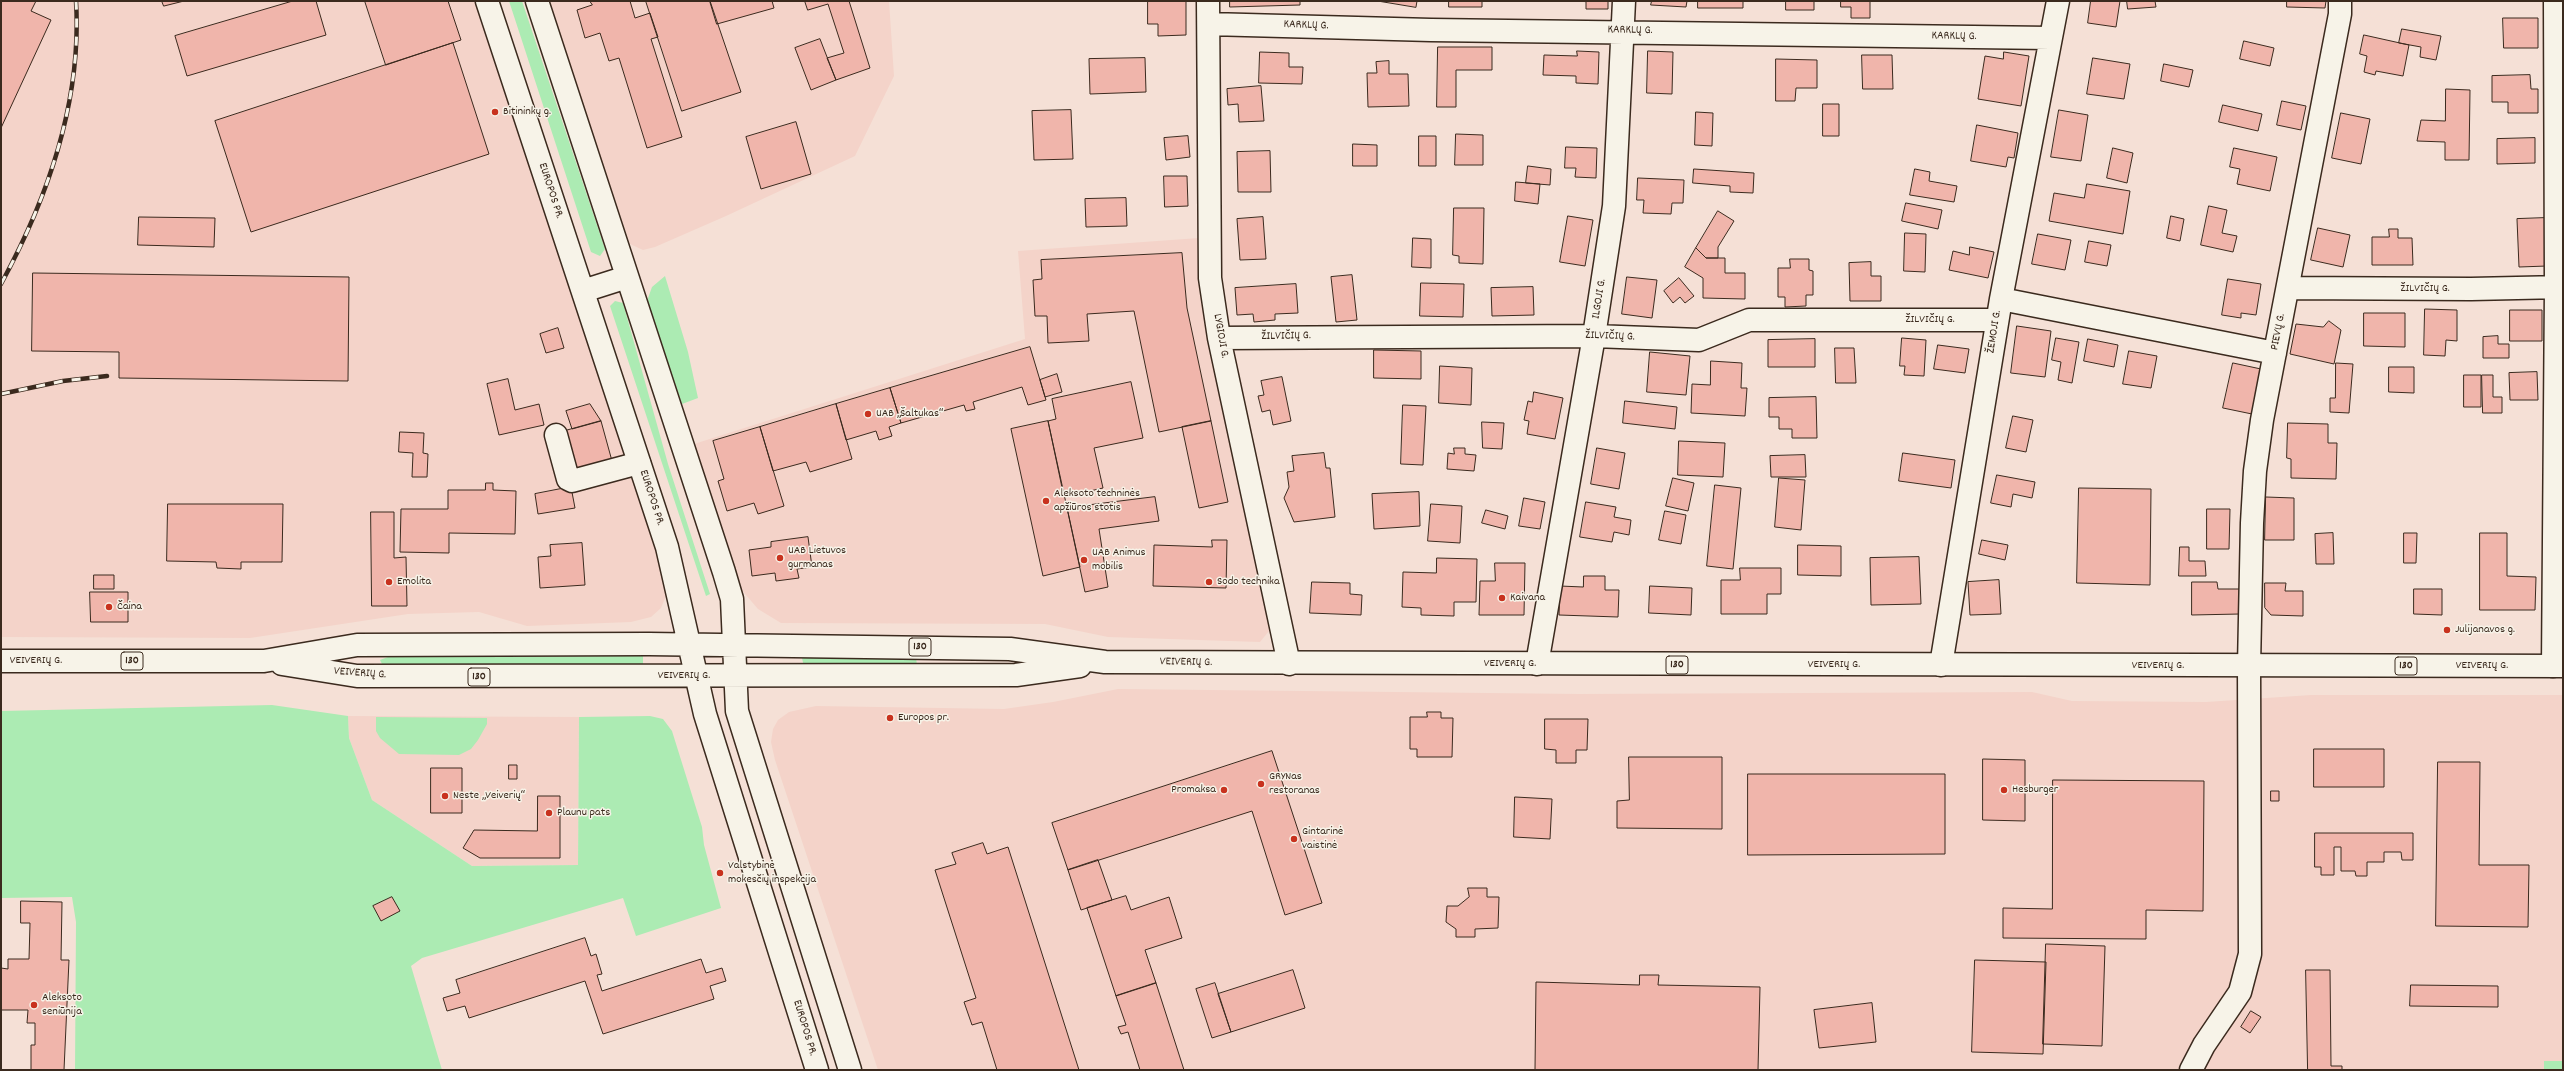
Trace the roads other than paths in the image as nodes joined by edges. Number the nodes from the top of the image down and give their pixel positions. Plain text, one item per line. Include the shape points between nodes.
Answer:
1 (487, 1) edge
2 (536, 1) edge
3 (1208, 1) edge
4 (1624, 1) edge
5 (2058, 1) edge
6 (2340, 1) edge
7 (2555, 1) edge
8 (1209, 24) junction
9 (1623, 31) junction
10 (2050, 38) junction
11 (627, 276) junction
12 (2560, 287) edge
13 (2288, 288) junction
14 (583, 291) junction
15 (1999, 309) junction
16 (1594, 336) junction
17 (1219, 338) junction
18 (2275, 353) junction
19 (556, 435) dead end
20 (639, 463) junction
21 (690, 645) junction
22 (734, 646) junction
23 (1, 661) edge
24 (264, 661) junction
25 (1105, 662) junction
26 (1289, 664) junction
27 (1537, 664) junction
28 (1941, 665) junction
29 (2249, 666) junction
30 (2558, 666) edge
31 (735, 676) junction
32 (695, 677) junction
33 (817, 1070) edge
34 (850, 1070) edge
35 (2191, 1070) edge

1 - 14 street, EUROPOS PR.
2 - 11 street
3 - 8 street, LYGIOJI G.
4 - 9 street, ILGOJI G.
5 - 10 street, ŽEMOJI G.
6 - 13 street, PIEVŲ G. via 2340,14
7 - 12 street
8 - 9 street, KARKLŲ G. via 1431,30
8 - 17 street, LYGIOJI G. via 1210,278
9 - 10 street, KARKLŲ G.
9 - 16 street, ILGOJI G. via 1615,199
10 - 15 street, ŽEMOJI G.
11 - 14 street
11 - 22 street via 732,599
12 - 13 street, ŽILVIČIŲ G.
12 - 30 street
13 - 18 street, PIEVŲ G.
14 - 20 street, EUROPOS PR.
15 - 16 street, ŽILVIČIŲ G. via 1749,320 1698,340
15 - 18 street, ŽILVIČIŲ G.
15 - 28 street, ŽEMOJI G.
16 - 17 street, ŽILVIČIŲ G.
16 - 27 street, ILGOJI G.
17 - 26 street, LYGIOJI G.
18 - 29 street, PIEVŲ G. via 2255,471
19 - 20 street via 568,478 572,481
20 - 21 street, EUROPOS PR. via 674,571
21 - 22 street, VEIVERIŲ G. / 130
21 - 24 street, VEIVERIŲ G. / 130 via 357,646
21 - 32 street, EUROPOS PR.
22 - 25 street, VEIVERIŲ G. / 130 via 1010,649
22 - 31 street
23 - 24 street, VEIVERIŲ G. / 130
24 - 32 street, VEIVERIŲ G. / 130 via 357,676
25 - 26 street, VEIVERIŲ G. / 130
25 - 31 street, VEIVERIŲ G. / 130 via 1016,675
26 - 27 street, VEIVERIŲ G. / 130
27 - 28 street, VEIVERIŲ G. / 130
28 - 29 street, VEIVERIŲ G. / 130
29 - 30 street, VEIVERIŲ G. / 130
29 - 35 street, PIEVŲ G. via 2250,954 2240,992 2204,1045
31 - 32 street, VEIVERIŲ G. / 130
31 - 34 street via 737,711
32 - 33 street, EUROPOS PR.

